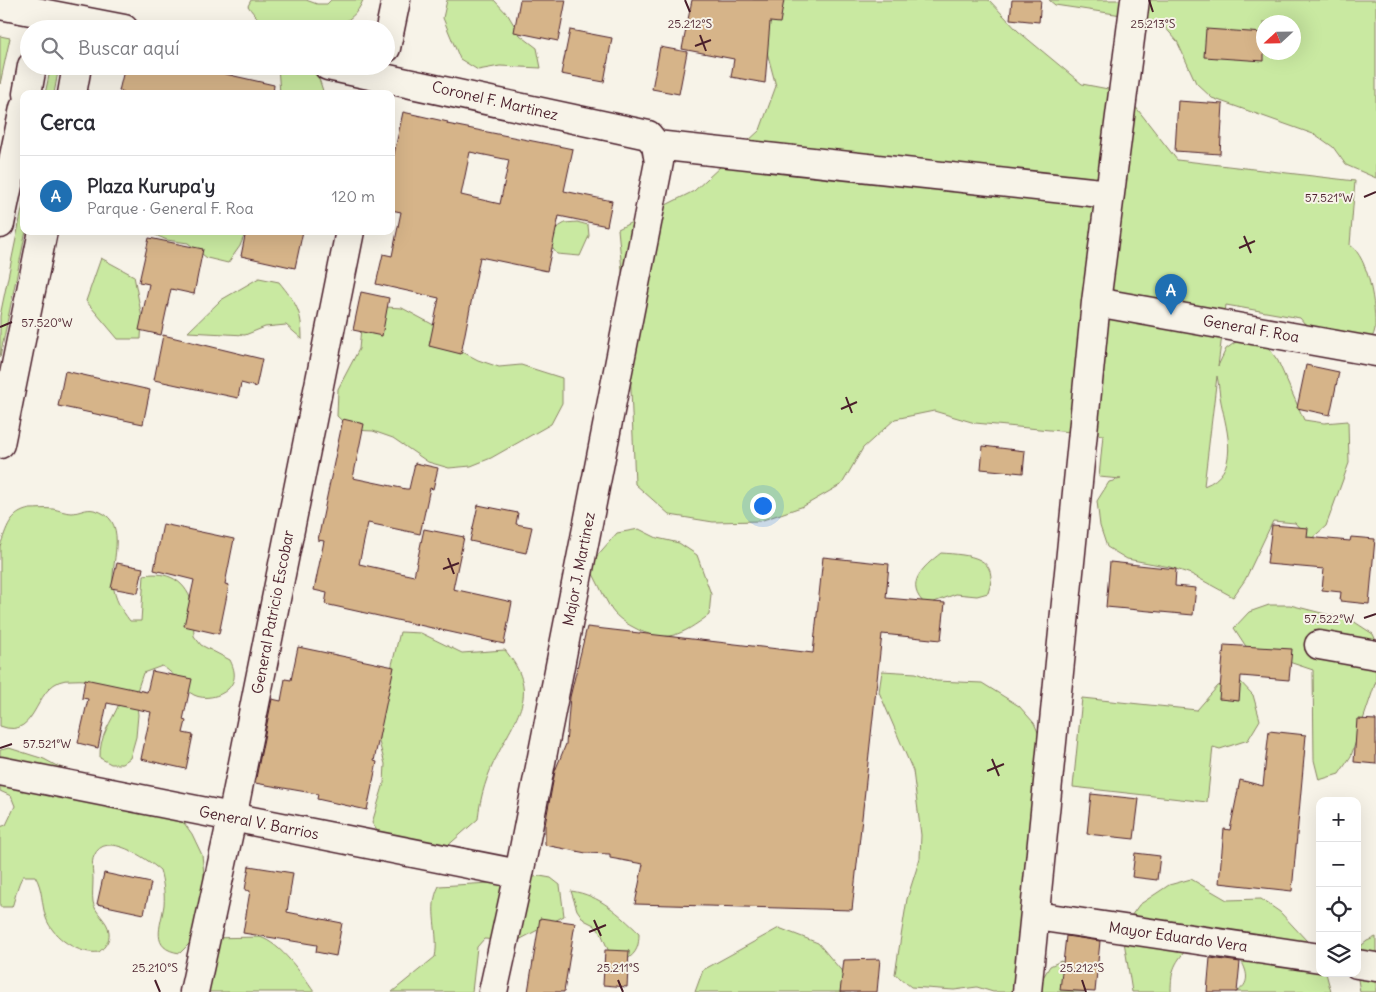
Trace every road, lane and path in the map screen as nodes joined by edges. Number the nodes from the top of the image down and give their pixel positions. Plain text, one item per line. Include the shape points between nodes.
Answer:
1 (396, 0) edge
2 (1135, 0) edge
3 (0, 5) edge
4 (43, 14) edge
5 (87, 17) edge
6 (392, 20) edge
7 (30, 75) edge
8 (75, 75) edge
9 (364, 75) edge
10 (380, 79) edge
11 (28, 90) edge
12 (73, 90) edge
13 (20, 127) edge
14 (656, 145) junction
15 (1110, 194) junction
16 (0, 224) edge
17 (43, 235) edge
18 (349, 235) edge
19 (1096, 302) junction
20 (1376, 352) edge
21 (0, 444) edge
22 (1319, 645) dead end
23 (1376, 655) edge
24 (0, 771) edge
25 (232, 818) junction
26 (519, 874) junction
27 (1036, 916) junction
28 (1316, 957) edge
29 (1361, 965) edge
30 (1376, 967) edge
31 (194, 992) edge
32 (493, 992) edge
33 (1028, 992) edge

1 - 6 street
2 - 15 street
3 - 4 street
4 - 5 street
7 - 11 street
8 - 12 street
9 - 10 street, Coronel F. Martinez
10 - 14 street, Coronel F. Martinez via 648,135
13 - 16 street
14 - 15 street
14 - 26 street, Major J. Martinez via 659,162
15 - 19 street
17 - 21 street
18 - 25 street, General Patricio Escobar
19 - 20 street, General F. Roa
19 - 27 street
22 - 23 street
24 - 25 street, General V. Barrios
25 - 26 street, General V. Barrios
25 - 31 street, General Patricio Escobar
26 - 32 street, Major J. Martinez
27 - 28 street, Mayor Eduardo Vera
27 - 33 street
29 - 30 street

